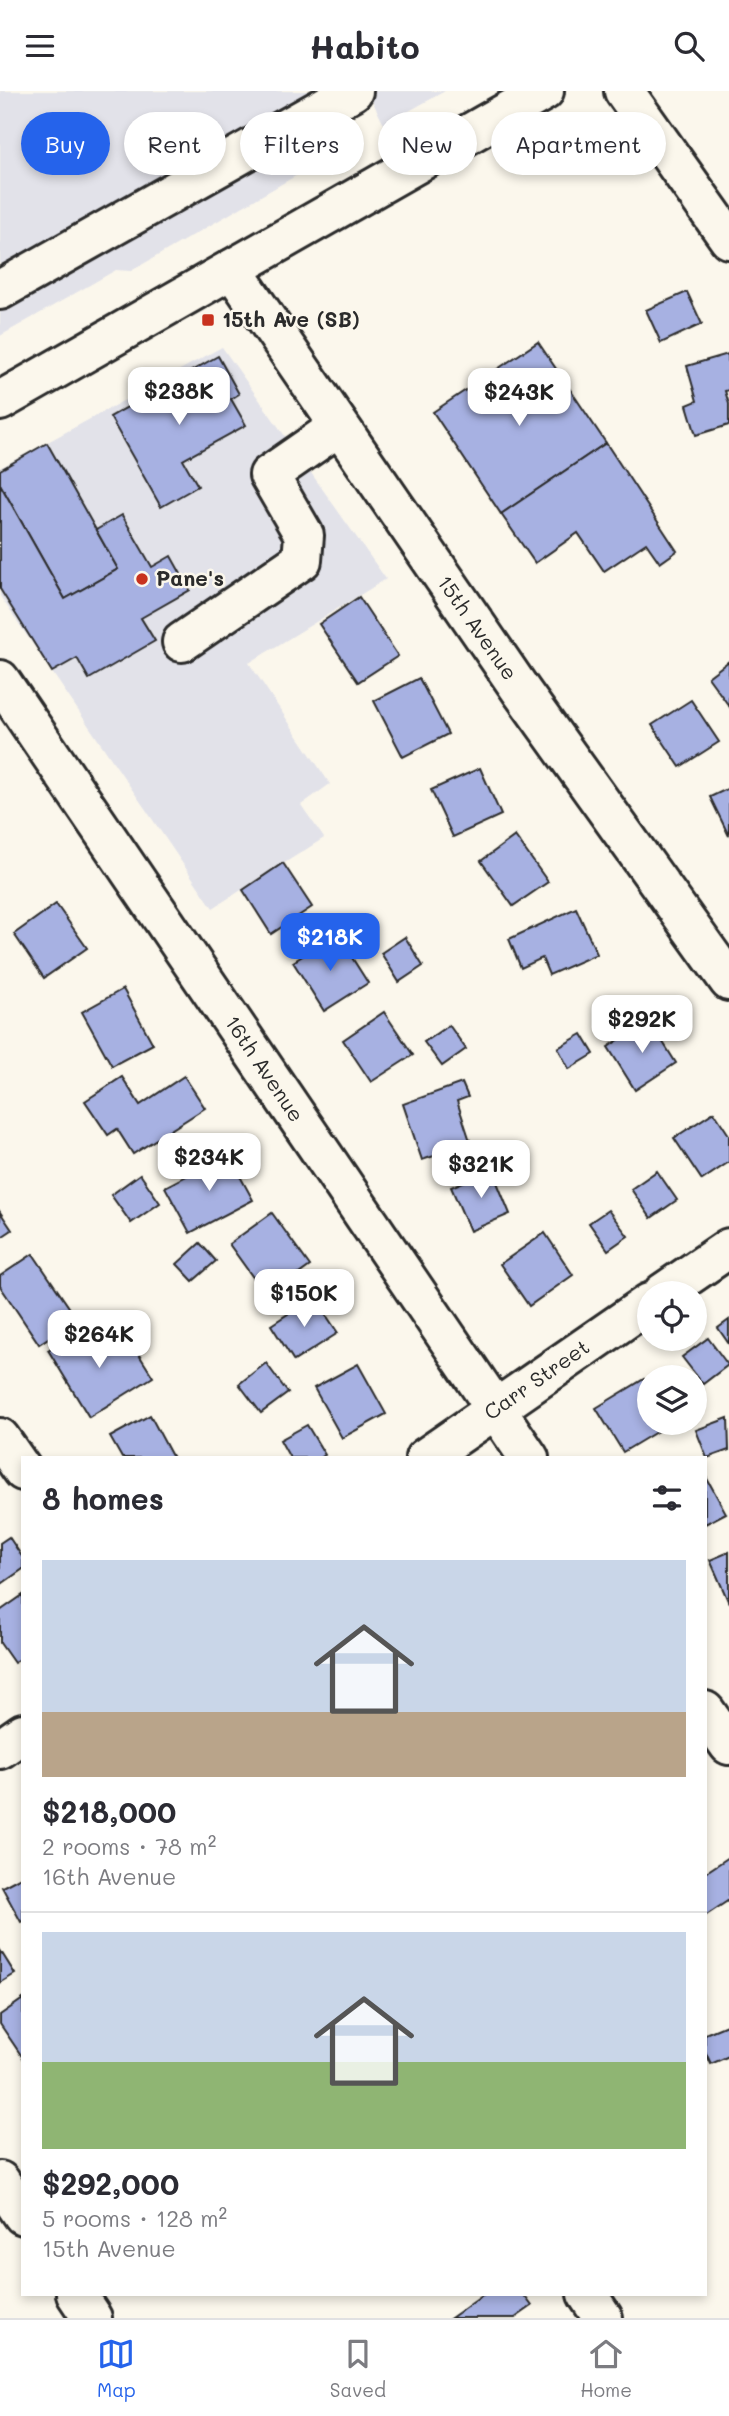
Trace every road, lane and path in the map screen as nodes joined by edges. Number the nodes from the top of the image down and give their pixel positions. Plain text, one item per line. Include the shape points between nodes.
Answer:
1 (353, 91) edge
2 (544, 91) edge
3 (624, 91) edge
4 (729, 239) edge
5 (232, 269) junction
6 (0, 290) edge
7 (0, 401) edge
8 (338, 427) junction
9 (182, 642) dead end
10 (0, 680) edge
11 (729, 981) edge
12 (729, 1248) edge
13 (681, 1281) edge
14 (637, 1311) edge
15 (495, 1409) junction
16 (0, 1438) edge
17 (428, 1456) edge
18 (527, 1456) edge
19 (21, 1468) edge
20 (707, 1714) edge
21 (21, 1734) edge
22 (729, 1745) edge
23 (0, 1748) edge
24 (0, 2181) edge
25 (21, 2212) edge
26 (77, 2296) edge
27 (588, 2296) edge
28 (92, 2318) edge
29 (603, 2318) edge

1 - 6 street
2 - 5 street
3 - 4 street
5 - 7 street
5 - 8 street, 15th Avenue
8 - 9 street via 269,475 304,535 302,560
8 - 11 street, 15th Avenue
10 - 15 street, 16th Avenue
12 - 13 street
14 - 15 street, Carr Street
15 - 17 street, Carr Street
15 - 18 street, 16th Avenue
16 - 19 street
20 - 22 street
21 - 23 street
24 - 25 street
26 - 28 street
27 - 29 street

